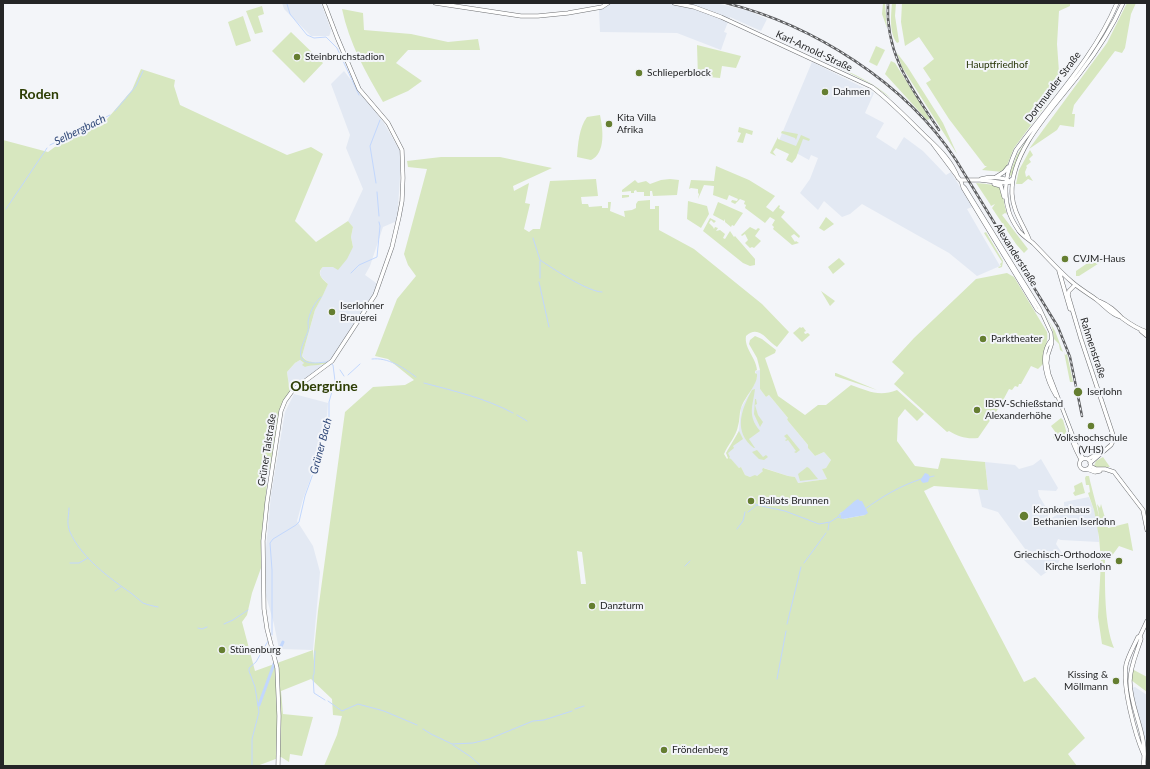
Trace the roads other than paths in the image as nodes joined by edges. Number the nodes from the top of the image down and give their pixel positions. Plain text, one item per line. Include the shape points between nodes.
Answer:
1 (324, 3) edge
2 (435, 3) edge
3 (591, 3) edge
4 (607, 3) edge
5 (674, 3) edge
6 (1117, 3) edge
7 (1123, 3) edge
8 (592, 8) junction
9 (1010, 162) junction
10 (993, 178) junction
11 (1013, 178) junction
12 (960, 179) junction
13 (982, 180) junction
14 (1007, 181) junction
15 (963, 186) junction
16 (1007, 202) junction
17 (1008, 207) junction
18 (1023, 230) junction
19 (1030, 240) junction
20 (1059, 270) junction
21 (1071, 282) junction
22 (1075, 285) junction
23 (1065, 291) junction
24 (1104, 305) junction
25 (1041, 313) junction
26 (1074, 315) junction
27 (1121, 317) junction
28 (1139, 329) junction
29 (1147, 332) edge
30 (1147, 336) edge
31 (1082, 459) junction
32 (1089, 464) junction
33 (1147, 530) edge
34 (1147, 621) edge
35 (1140, 636) junction
36 (1144, 755) junction
37 (278, 766) edge
38 (1143, 766) edge

1 - 37 main road, Grüner Talstraße via 359,89 388,123 400,144 403,155 403,185 400,217 378,288 331,363 290,393 281,411 263,541 264,609 277,668
2 - 8 main road via 530,16
3 - 8 main road
4 - 8 main road via 602,7
5 - 12 main road, Karl-Arnold-Straße via 721,17 872,87 931,141
6 - 9 main road, Dortmunder Straße via 1089,53
7 - 11 main road, Dortmunder Straße via 1092,56 1027,143
9 - 10 main road via 1004,172
9 - 14 main road, Dortmunder Straße
10 - 13 main road
10 - 14 main road
11 - 14 main road
11 - 18 main road via 1012,194
12 - 13 main road
12 - 15 street
13 - 14 main road
13 - 17 main road via 1001,186
14 - 16 main road
14 - 18 main road via 1013,211
15 - 25 street, Alexanderstraße
15 - 25 street, Alexanderstraße
16 - 17 main road
16 - 18 main road via 1013,217
17 - 19 main road via 1016,227
18 - 19 main road
19 - 20 main road
20 - 21 main road
20 - 23 main road, Rahmenstraße
21 - 22 main road
21 - 23 main road
22 - 24 main road
22 - 26 main road, Rahmenstraße via 1068,295
23 - 26 main road, Rahmenstraße
24 - 27 main road
24 - 27 main road via 1116,316
25 - 31 street, Alexanderstraße via 1051,333 1045,354 1049,381
26 - 32 main road, Rahmenstraße via 1113,436 1111,444
27 - 28 main road
28 - 29 main road
28 - 30 main road
31 - 32 main road
31 - 32 main road via 1080,468 1084,469
32 - 33 main road via 1096,472 1114,472 1142,508
34 - 35 main road
35 - 36 main road via 1130,679 1143,738
35 - 36 main road via 1126,663 1125,671 1126,692
36 - 38 main road

